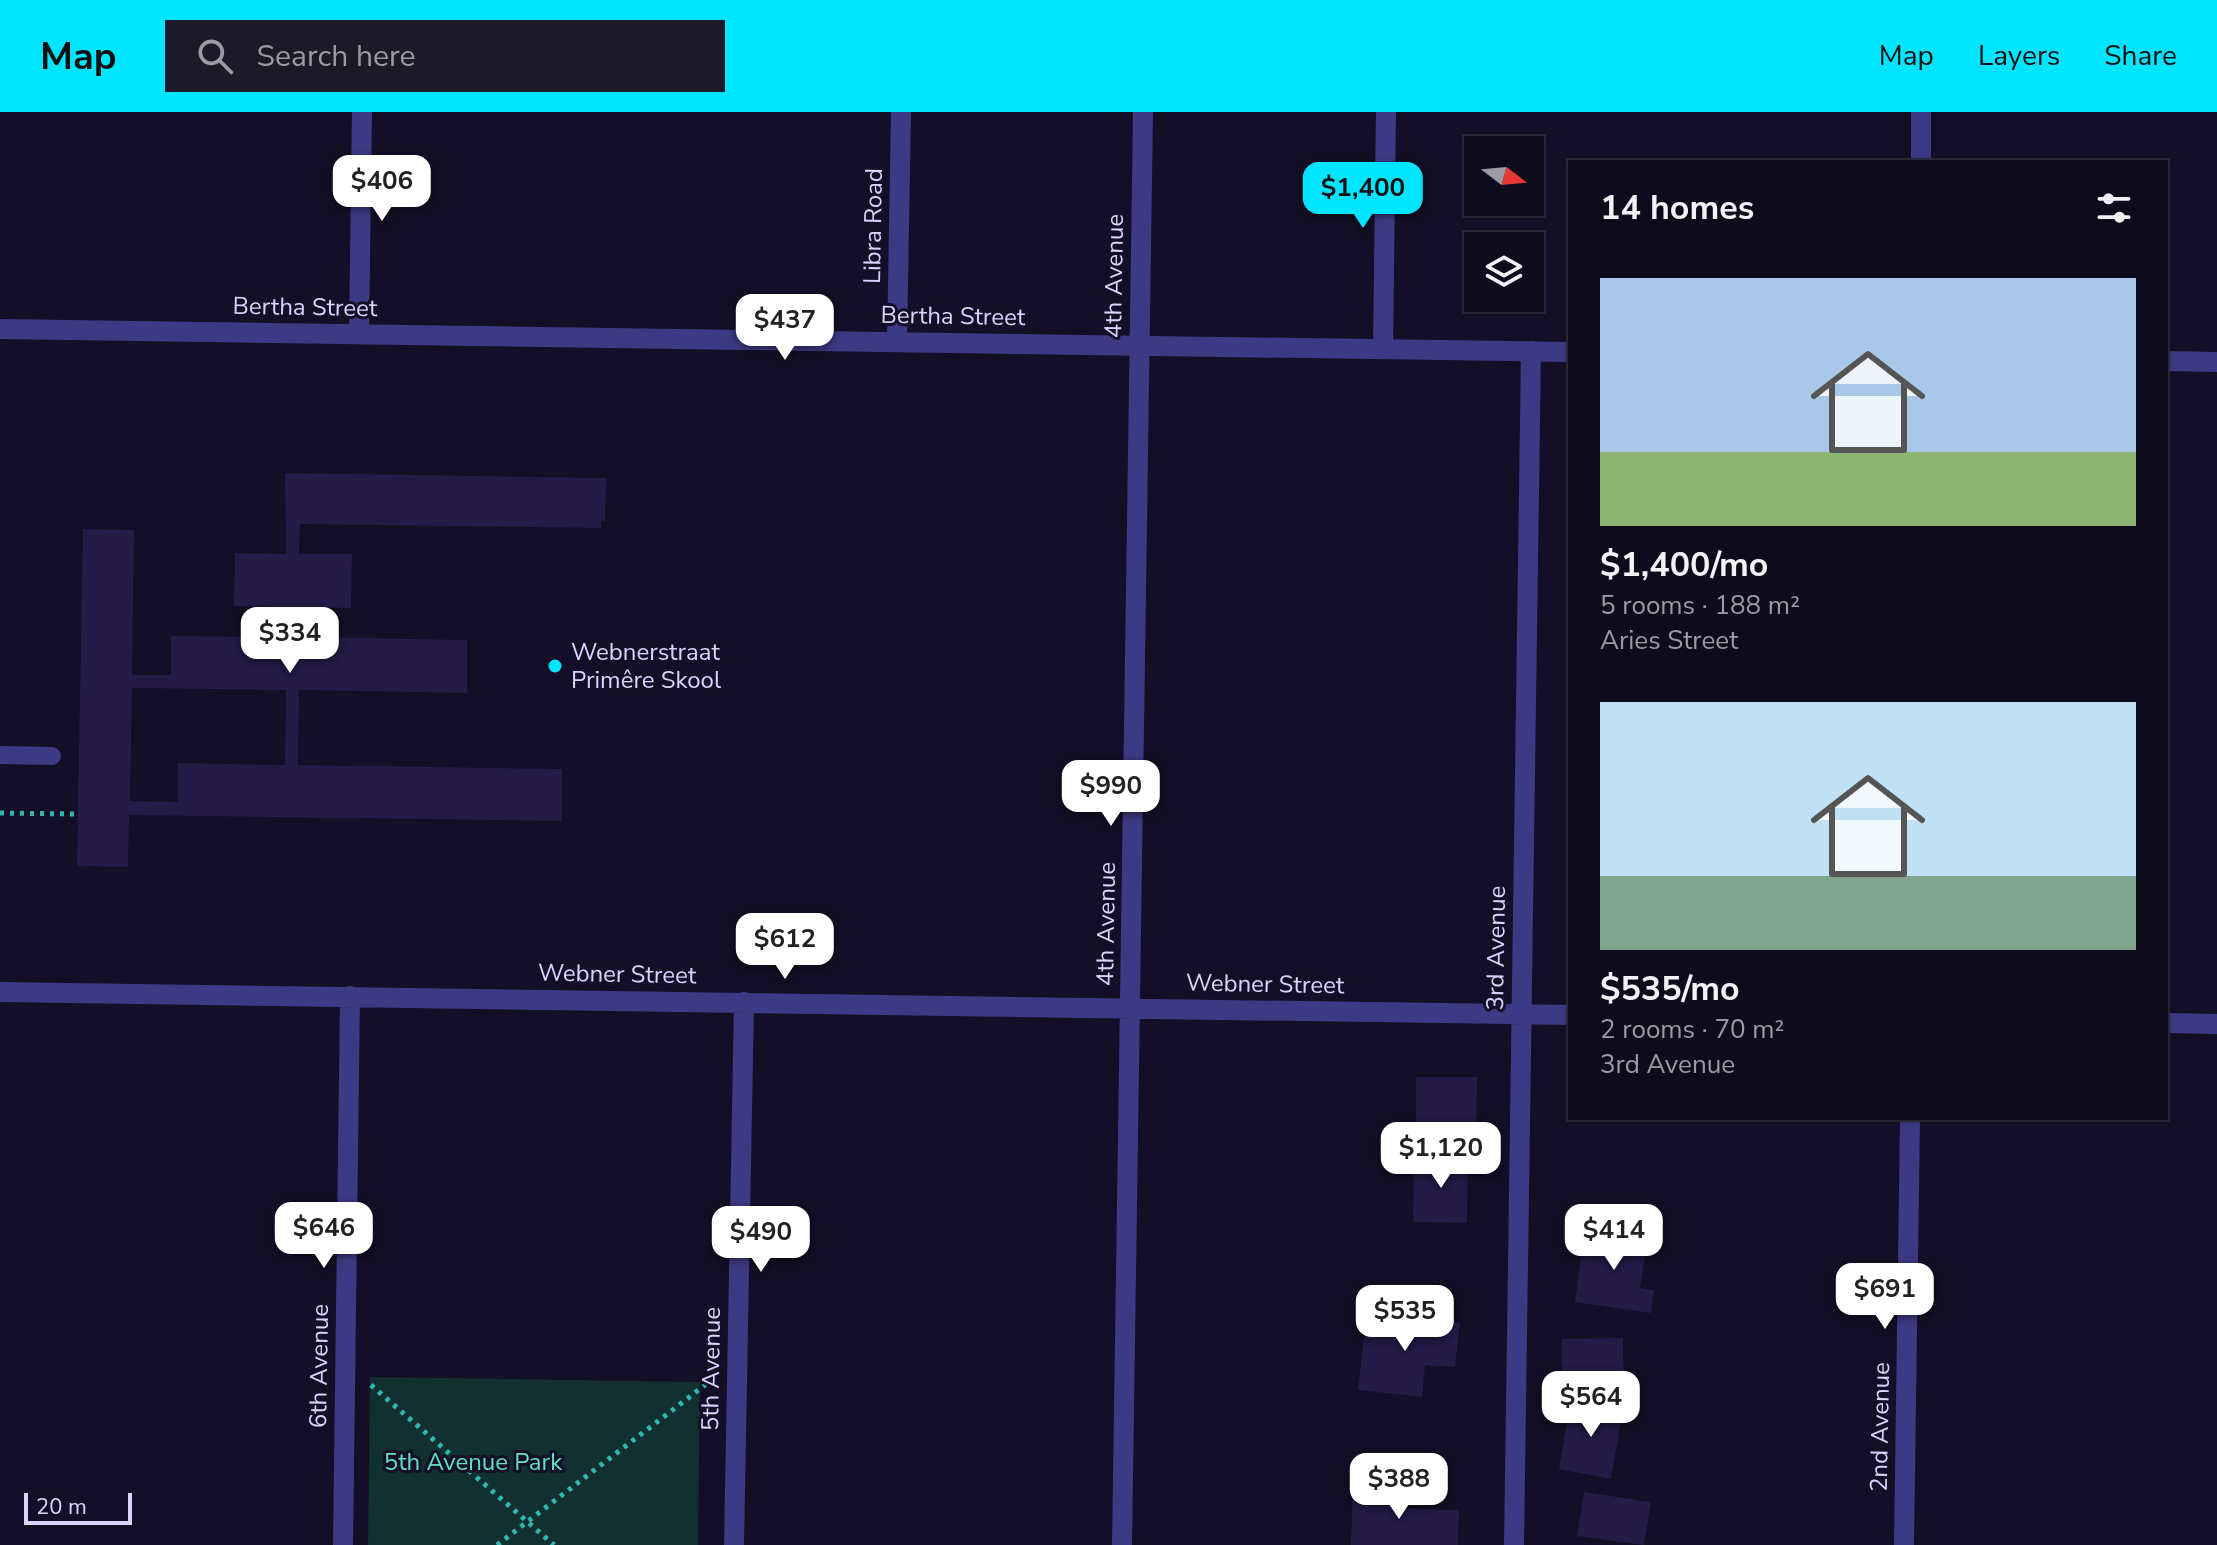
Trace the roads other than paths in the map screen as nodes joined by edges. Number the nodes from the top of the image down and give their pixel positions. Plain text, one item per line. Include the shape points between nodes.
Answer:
1 (362, 112) edge
2 (901, 112) edge
3 (1143, 112) edge
4 (1386, 112) edge
5 (1921, 112) edge
6 (1921, 160) edge
7 (0, 329) edge
8 (359, 334) junction
9 (897, 342) junction
10 (1138, 345) junction
11 (1383, 349) junction
12 (1531, 351) junction
13 (1568, 352) edge
14 (2168, 361) edge
15 (2217, 362) edge
16 (0, 755) edge
17 (52, 756) dead end
18 (0, 992) edge
19 (350, 996) junction
20 (744, 1002) junction
21 (1131, 1008) junction
22 (1521, 1014) junction
23 (1568, 1015) edge
24 (2168, 1023) edge
25 (2217, 1024) edge
26 (1910, 1120) edge
27 (343, 1545) edge
28 (734, 1545) edge
29 (1122, 1545) edge
30 (1514, 1545) edge
31 (1904, 1545) edge

1 - 8 street
2 - 9 street, Libra Road
3 - 10 street, 4th Avenue
4 - 11 street
5 - 6 street
7 - 8 street, Bertha Street
8 - 9 street, Bertha Street
9 - 10 street, Bertha Street
10 - 11 street, Bertha Street
10 - 21 street, 4th Avenue
11 - 12 street, Bertha Street
12 - 13 street, Bertha Street
12 - 22 street, 3rd Avenue
14 - 15 street
16 - 17 lane
18 - 19 street, Webner Street
19 - 20 street, Webner Street
19 - 27 street, 6th Avenue
20 - 21 street, Webner Street
20 - 28 street, 5th Avenue
21 - 22 street, Webner Street
21 - 29 street, 4th Avenue
22 - 23 street, Webner Street
22 - 30 street, 3rd Avenue
24 - 25 street
26 - 31 street, 2nd Avenue

